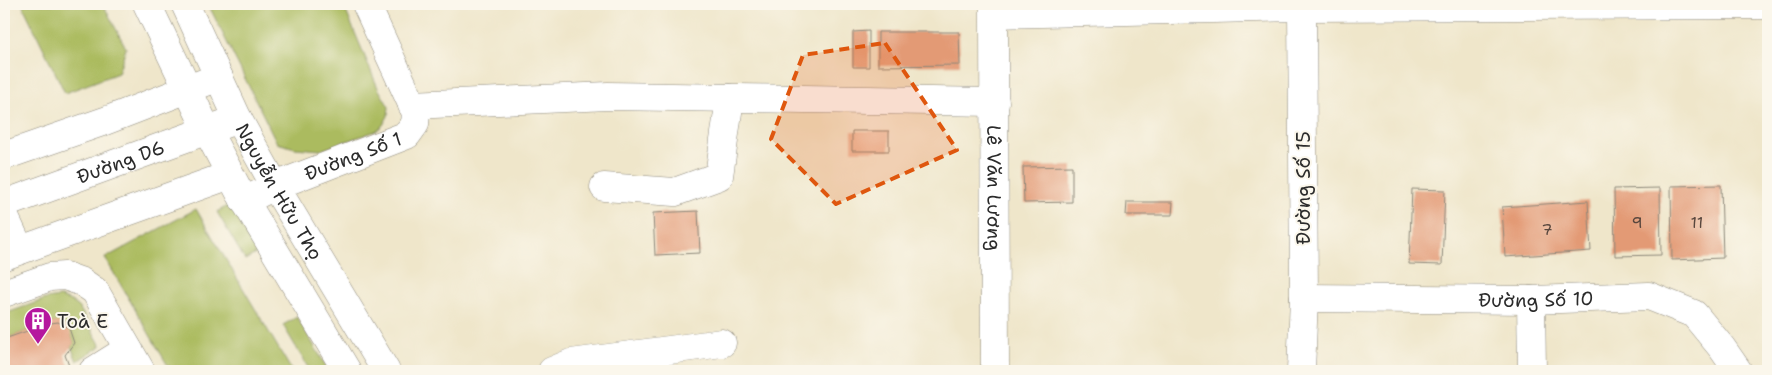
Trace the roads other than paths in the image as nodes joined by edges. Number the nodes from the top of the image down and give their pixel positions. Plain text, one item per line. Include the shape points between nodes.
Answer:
1 (148, 4) edge
2 (186, 4) edge
3 (366, 4) edge
4 (1302, 5) edge
5 (1768, 5) edge
6 (995, 9) edge
7 (219, 77) junction
8 (188, 90) junction
9 (730, 98) junction
10 (995, 102) junction
11 (412, 105) junction
12 (238, 119) junction
13 (207, 130) junction
14 (4, 156) edge
15 (230, 174) junction
16 (275, 186) junction
17 (604, 187) dead end
18 (244, 201) junction
19 (4, 204) edge
20 (4, 215) edge
21 (12, 253) edge
22 (4, 292) edge
23 (1304, 298) junction
24 (1531, 300) junction
25 (722, 343) dead end
26 (134, 360) edge
27 (93, 371) edge
28 (347, 371) edge
29 (386, 371) edge
30 (552, 371) edge
31 (995, 371) edge
32 (1301, 371) edge
33 (1532, 371) edge
34 (1738, 371) edge

1 - 8 street, Nguyễn Hữu Thọ
2 - 7 street, Nguyễn Hữu Thọ
3 - 11 street, Đường Số 1
4 - 5 street
4 - 6 street
4 - 23 street, Đường Số 15
6 - 10 street, Lê Văn Lương
7 - 8 street
7 - 12 street, Nguyễn Hữu Thọ
8 - 13 street, Nguyễn Hữu Thọ
8 - 14 street
9 - 10 street
9 - 11 street via 608,96
9 - 17 street via 719,176 675,192
10 - 31 street, Lê Văn Lương
11 - 16 street, Đường Số 1 via 416,113 415,124 407,135
12 - 13 street, Đường D6
12 - 16 street, Nguyễn Hữu Thọ
13 - 15 street, Nguyễn Hữu Thọ
13 - 19 street, Đường D6
15 - 18 street, Nguyễn Hữu Thọ
15 - 21 street
16 - 18 street
16 - 29 street, Nguyễn Hữu Thọ
18 - 28 street, Nguyễn Hữu Thọ
20 - 21 street
22 - 26 street via 50,277 65,276 82,282 95,292
23 - 24 street, Đường Số 10
23 - 32 street, Đường Số 15
24 - 33 street
24 - 34 street, Đường Số 10 via 1649,296 1694,314
25 - 30 street via 571,363
26 - 27 street

